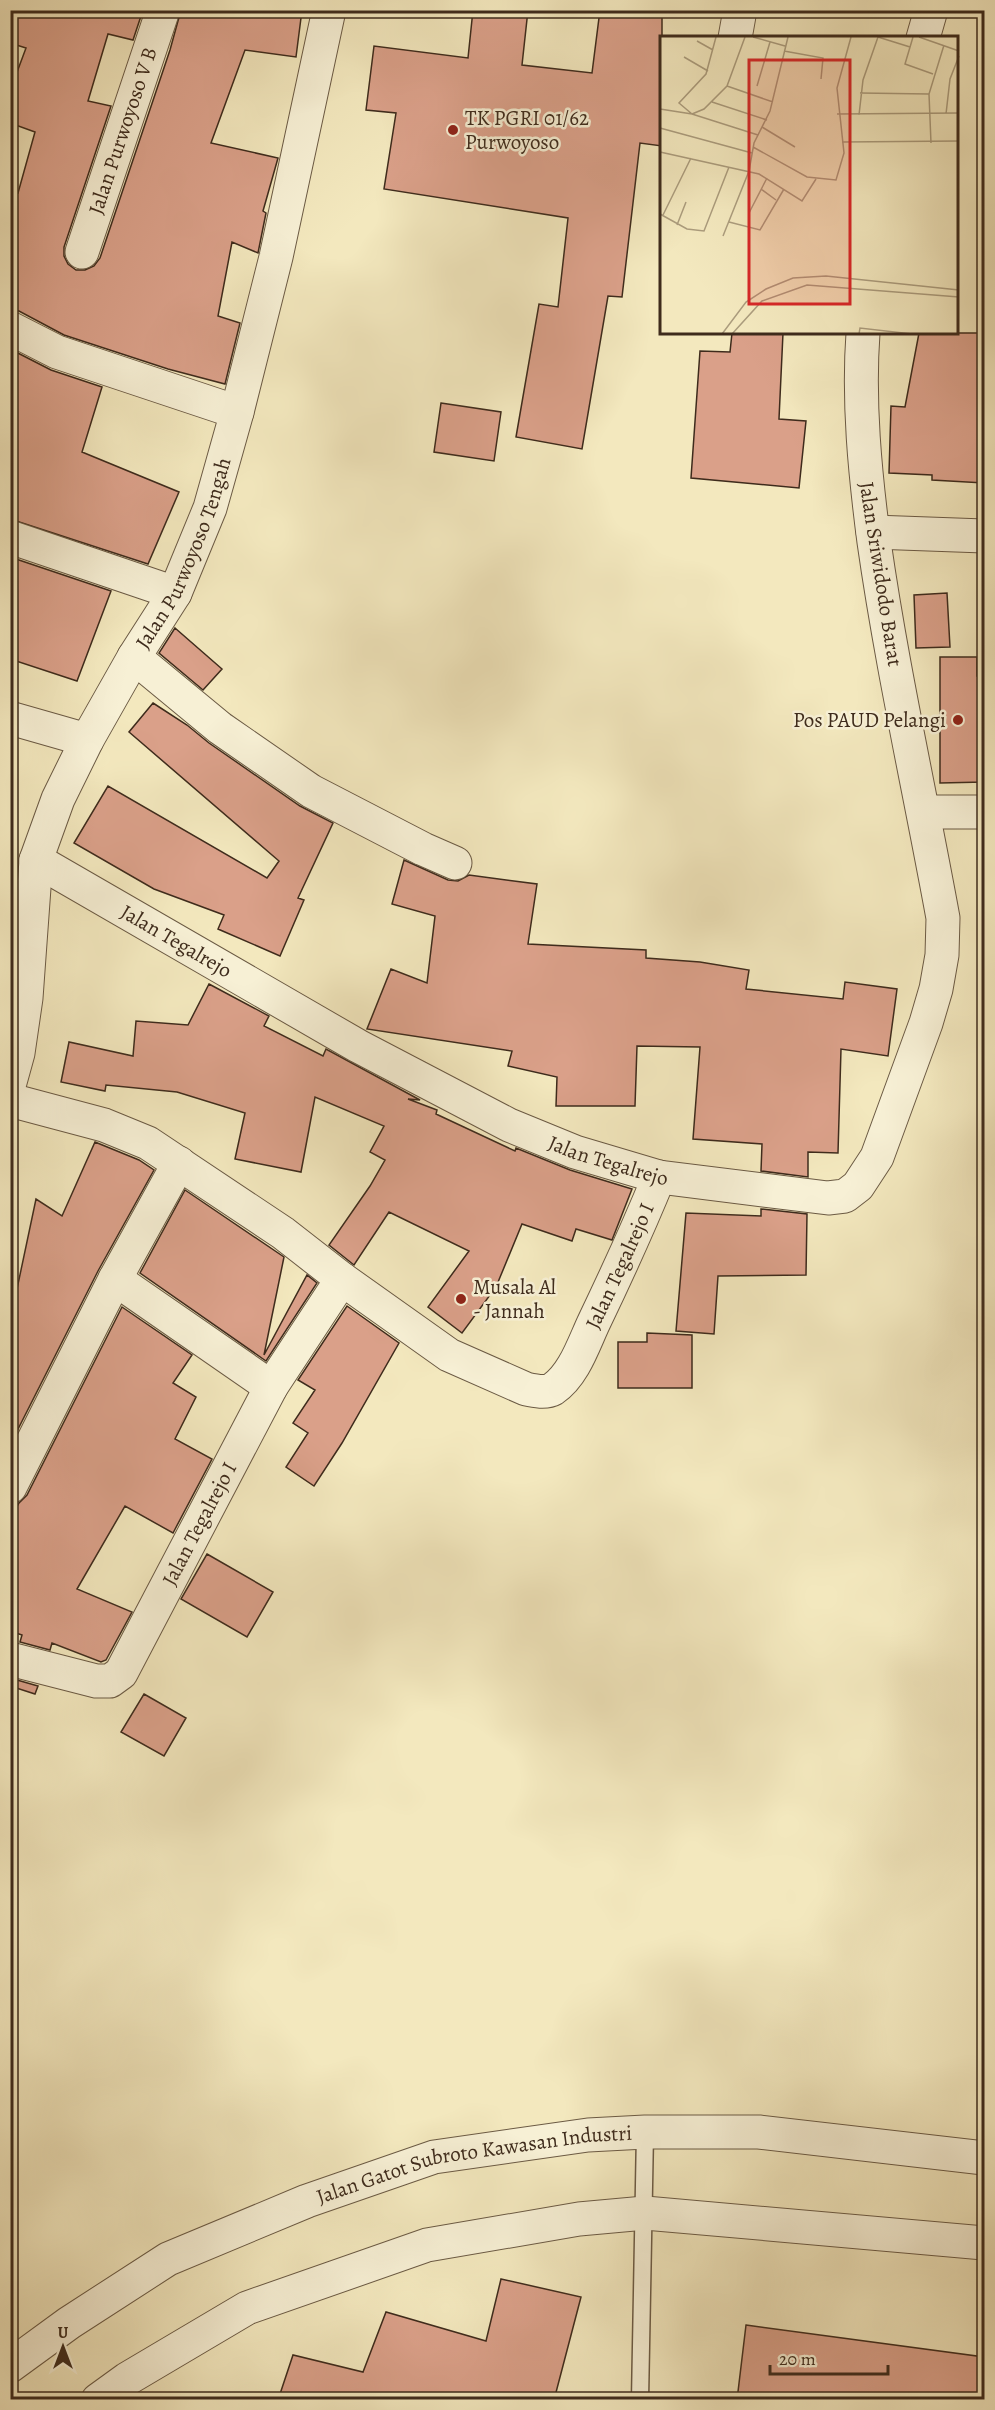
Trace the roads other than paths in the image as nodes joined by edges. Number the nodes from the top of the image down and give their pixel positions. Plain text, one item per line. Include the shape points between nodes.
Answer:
1 (163, 10) edge
2 (329, 10) edge
3 (740, 10) edge
4 (931, 10) edge
5 (735, 36) edge
6 (924, 36) edge
7 (82, 252) dead end
8 (10, 328) edge
9 (863, 334) edge
10 (237, 412) junction
11 (873, 532) junction
12 (984, 536) edge
13 (10, 537) edge
14 (175, 593) junction
15 (134, 657) junction
16 (10, 718) edge
17 (87, 740) junction
18 (924, 812) junction
19 (984, 812) edge
20 (36, 860) junction
21 (454, 863) dead end
22 (21, 912) edge
23 (10, 1082) edge
24 (10, 1100) edge
25 (179, 1163) junction
26 (659, 1177) junction
27 (116, 1279) junction
28 (342, 1279) junction
29 (271, 1387) junction
30 (10, 1487) edge
31 (10, 1659) edge
32 (645, 2132) junction
33 (984, 2158) edge
34 (645, 2213) junction
35 (984, 2243) edge
36 (10, 2366) edge
37 (98, 2400) edge
38 (640, 2400) edge

1 - 7 street, Jalan Purwoyoso V B
2 - 10 street, Jalan Purwoyoso Tengah via 276,257
3 - 5 street
4 - 6 street
8 - 10 street via 57,352
9 - 11 street, Jalan Sriwidodo Barat via 865,456
10 - 14 street, Jalan Purwoyoso Tengah via 210,508
11 - 12 street
11 - 18 street, Jalan Sriwidodo Barat
13 - 14 street
14 - 15 street, Jalan Purwoyoso Tengah
15 - 17 street, Jalan Purwoyoso Tengah
15 - 21 street via 220,728 311,791
16 - 17 street
17 - 20 street, Jalan Purwoyoso Tengah via 58,799
18 - 19 street
18 - 26 street, Jalan Tegalrejo via 943,918 942,955 926,1023 877,1157 858,1186 845,1196 828,1198
20 - 22 street, Jalan Purwoyoso Tengah
20 - 26 street, Jalan Tegalrejo via 358,1046 509,1125 575,1152
22 - 23 street, Jalan Purwoyoso Tengah via 25,1008
24 - 25 street, Jalan Tegalrejo I via 104,1125 148,1143
25 - 27 street
25 - 28 street, Jalan Tegalrejo I via 283,1233
26 - 28 street, Jalan Tegalrejo I via 580,1351 564,1379 552,1390 526,1389 449,1355
27 - 29 street
27 - 30 street
28 - 29 street, Jalan Tegalrejo I
29 - 31 street, Jalan Tegalrejo I via 121,1673 110,1680 96,1680
32 - 33 street, Jalan Gatot Subroto Kawasan Industri via 759,2132
32 - 34 lane
32 - 36 street, Jalan Gatot Subroto Kawasan Industri via 588,2135 434,2157 307,2201 168,2259
34 - 35 street
34 - 37 street via 579,2219 427,2245 247,2308
34 - 38 lane

